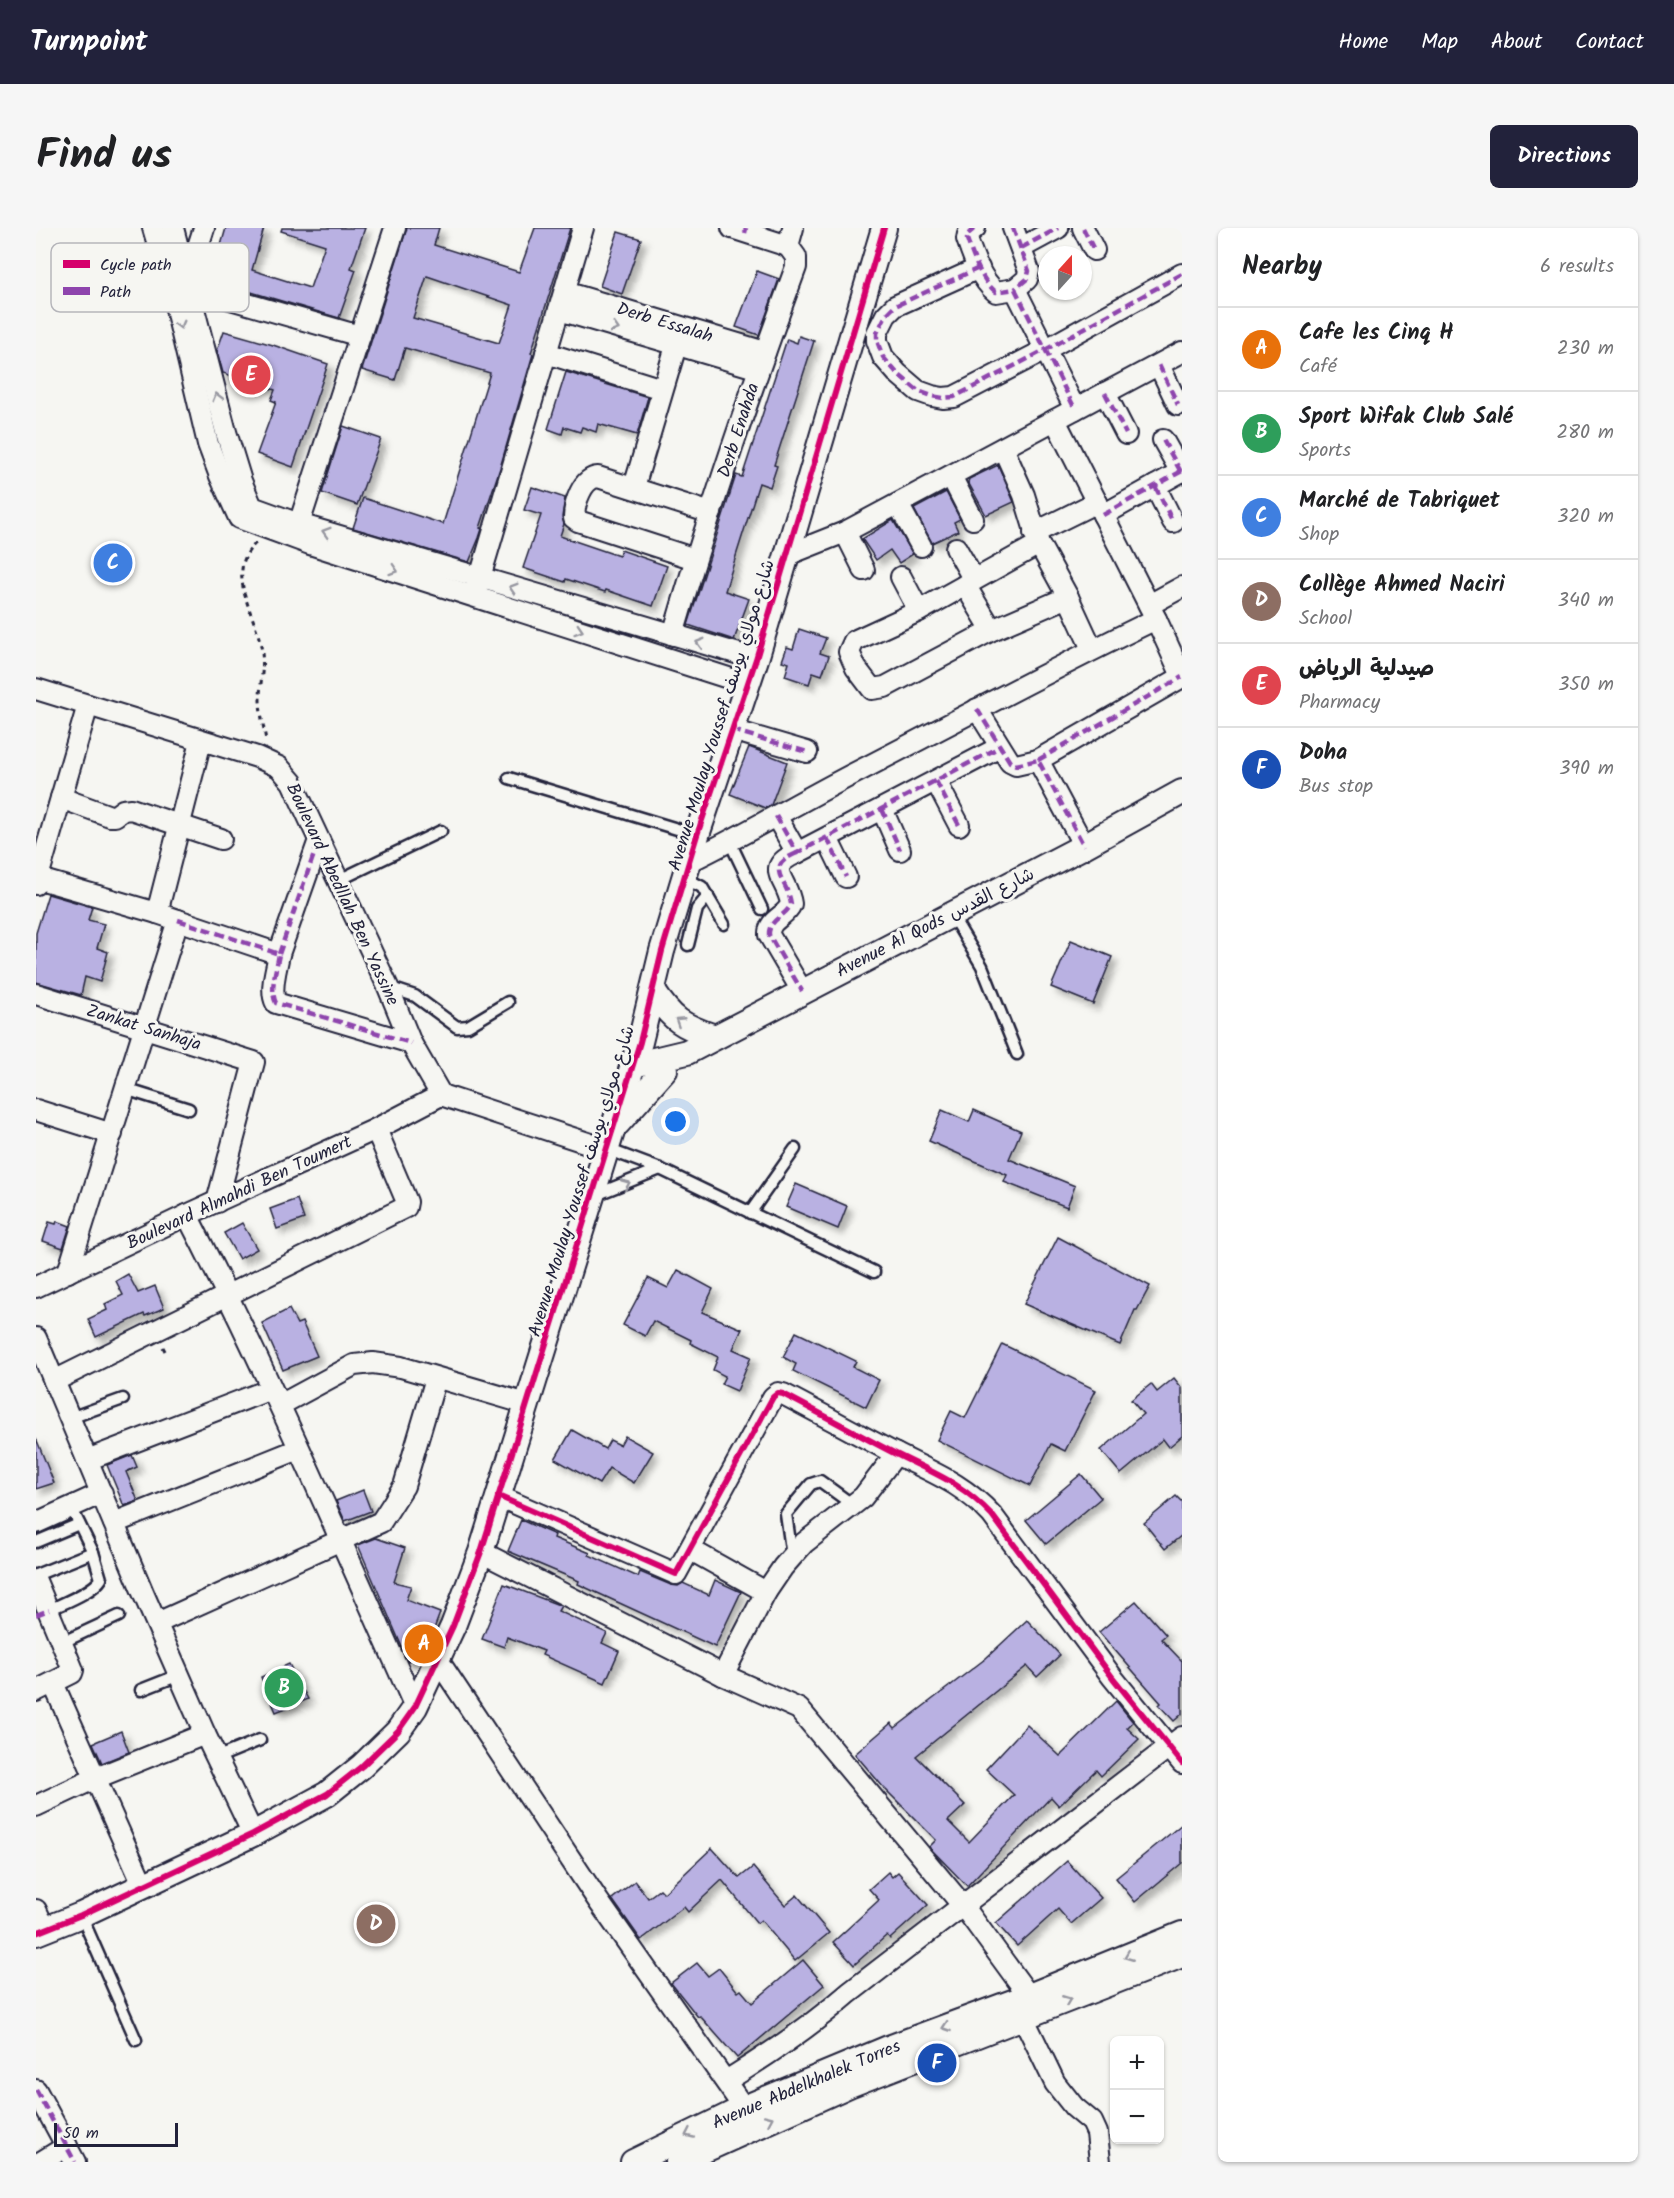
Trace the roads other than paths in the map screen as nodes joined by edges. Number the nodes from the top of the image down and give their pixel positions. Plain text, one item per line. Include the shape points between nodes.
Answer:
1 (153, 228) edge
2 (173, 228) edge
3 (204, 228) edge
4 (395, 228) edge
5 (583, 228) edge
6 (884, 228) edge
7 (975, 228) edge
8 (1013, 228) edge
9 (1058, 228) edge
10 (1083, 228) edge
11 (741, 230) edge
12 (791, 237) edge
13 (157, 243) edge
14 (177, 243) edge
15 (200, 243) edge
16 (1021, 248) junction
17 (1094, 250) dead end
18 (979, 268) junction
19 (1182, 274) edge
20 (1014, 289) junction
21 (562, 301) junction
22 (249, 302) edge
23 (177, 312) edge
24 (195, 312) edge
25 (360, 336) junction
26 (676, 346) junction
27 (1045, 350) junction
28 (1182, 352) edge
29 (546, 353) junction
30 (762, 361) junction
31 (1159, 365) junction
32 (662, 389) junction
33 (1105, 393) junction
34 (1178, 405) dead end
35 (1075, 409) junction
36 (1055, 420) junction
37 (1126, 434) dead end
38 (1163, 440) dead end
39 (1003, 448) junction
40 (1181, 471) edge
41 (951, 476) junction
42 (1155, 486) junction
43 (634, 487) junction
44 (898, 504) junction
45 (1100, 509) junction
46 (245, 512) junction
47 (711, 513) junction
48 (973, 519) dead end
49 (1173, 522) dead end
50 (299, 524) junction
51 (845, 532) junction
52 (1036, 538) junction
53 (921, 546) dead end
54 (956, 548) dead end
55 (787, 555) junction
56 (695, 559) junction
57 (864, 570) dead end
58 (901, 577) dead end
59 (969, 583) junction
60 (477, 587) junction
61 (1182, 587) edge
62 (1068, 597) junction
63 (919, 611) junction
64 (1152, 612) junction
65 (992, 630) junction
66 (673, 635) junction
67 (1175, 645) edge
68 (1092, 649) junction
69 (756, 659) junction
70 (1182, 677) edge
71 (747, 684) junction
72 (36, 689) edge
73 (88, 705) junction
74 (977, 709) junction
75 (732, 730) junction
76 (201, 741) junction
77 (1000, 747) junction
78 (807, 752) dead end
79 (1038, 760) junction
80 (509, 778) dead end
81 (936, 781) junction
82 (1182, 792) edge
83 (61, 798) junction
84 (882, 809) junction
85 (776, 816) junction
86 (180, 825) junction
87 (958, 825) dead end
88 (441, 831) dead end
89 (697, 835) junction
90 (827, 838) junction
91 (221, 839) dead end
92 (319, 840) junction
93 (730, 842) junction
94 (1084, 846) junction
95 (900, 850) dead end
96 (798, 854) junction
97 (688, 870) junction
98 (846, 877) dead end
99 (37, 880) edge
100 (339, 880) junction
101 (708, 896) junction
102 (762, 909) dead end
103 (157, 913) junction
104 (950, 914) junction
105 (177, 920) junction
106 (724, 924) dead end
107 (688, 945) dead end
108 (279, 954) junction
109 (388, 987) junction
110 (653, 991) junction
111 (802, 991) junction
112 (36, 994) edge
113 (508, 1002) dead end
114 (144, 1027) junction
115 (715, 1037) junction
116 (411, 1043) junction
117 (687, 1052) junction
118 (1017, 1053) dead end
119 (633, 1065) junction
120 (665, 1070) junction
121 (125, 1089) junction
122 (625, 1090) junction
123 (441, 1095) junction
124 (189, 1109) dead end
125 (36, 1110) edge
126 (376, 1129) junction
127 (112, 1134) junction
128 (609, 1139) junction
129 (795, 1149) dead end
130 (660, 1170) junction
131 (592, 1196) junction
132 (217, 1202) junction
133 (750, 1213) junction
134 (187, 1215) junction
135 (68, 1272) junction
136 (874, 1272) dead end
137 (36, 1287) edge
138 (228, 1294) junction
139 (38, 1349) edge
140 (436, 1377) junction
141 (54, 1380) junction
142 (276, 1397) junction
143 (123, 1399) dead end
144 (527, 1404) junction
145 (70, 1418) junction
146 (299, 1449) junction
147 (896, 1454) junction
148 (87, 1460) junction
149 (102, 1493) junction
150 (498, 1496) junction
151 (853, 1505) junction
152 (75, 1515) junction
153 (36, 1523) edge
154 (114, 1523) junction
155 (340, 1540) junction
156 (36, 1542) edge
157 (691, 1550) junction
158 (93, 1552) junction
159 (481, 1552) junction
160 (792, 1556) junction
161 (36, 1575) edge
162 (36, 1581) edge
163 (766, 1592) junction
164 (43, 1613) edge
165 (119, 1616) dead end
166 (157, 1623) junction
167 (63, 1642) junction
168 (438, 1660) junction
169 (179, 1675) junction
170 (723, 1675) junction
171 (44, 1687) edge
172 (141, 1690) dead end
173 (415, 1707) junction
174 (205, 1734) junction
175 (260, 1740) dead end
176 (1176, 1742) edge
177 (216, 1758) junction
178 (1182, 1763) edge
179 (96, 1778) junction
180 (36, 1806) edge
181 (253, 1834) junction
182 (143, 1885) junction
183 (964, 1907) junction
184 (81, 1915) junction
185 (39, 1924) edge
186 (1182, 1934) edge
187 (1182, 1955) edge
188 (1026, 2007) junction
189 (136, 2040) dead end
190 (726, 2081) junction
191 (36, 2090) edge
192 (744, 2108) junction
193 (71, 2154) edge
194 (41, 2162) edge
195 (633, 2162) edge
196 (678, 2162) edge
197 (1100, 2162) edge

1 -> 13 street
2 - 14 street
3 - 15 street
4 - 25 street
5 - 21 street
6 - 55 street, Avenue Moulay Youssef شارع مولاي يوسف
7 - 18 street via 968,239
8 - 16 street
9 - 16 street
10 - 17 street
11 - 12 street
12 - 30 street, Derb Enahda via 796,267
16 - 20 street via 1029,276
18 - 20 street via 996,292
18 - 27 street via 891,310 877,333 883,357 918,391 943,398 954,397
19 - 27 street
20 - 27 street
21 -> 26 street, Derb Essalah
21 - 29 street
21 - 30 street, Derb Essalah
22 - 25 street
23 -> 46 street via 208,444 220,476
46 -> 24 street via 241,481
25 - 50 street
26 - 30 street, Derb Essalah
26 - 32 street
27 - 35 street
28 - 31 street
29 - 32 street
29 - 60 street
30 - 47 street, Derb Enahda
31 - 33 street
31 - 34 street
32 - 43 street
33 - 35 street
33 - 37 street
35 - 36 street
36 - 39 street
36 - 45 street
38 - 40 street
39 - 41 street
39 - 52 street via 1024,495
40 - 42 street
41 - 44 street
41 - 48 street
42 - 45 street
42 - 49 street
43 - 47 street
43 - 56 street via 598,477 588,480 574,518
44 - 51 street
44 - 53 street
45 - 52 street
45 - 64 street
46 - 50 street
46 -> 60 street via 272,531
47 - 56 street, Derb Enahda
60 -> 50 street
51 - 55 street
51 - 57 street
52 - 59 street
52 - 62 street
54 - 59 street
55 - 69 street, Avenue Moulay Youssef شارع مولاي يوسف
56 - 66 street, Derb Enahda
58 - 63 street
59 - 63 street
59 - 65 street
66 -> 60 street
60 -> 71 street
61 - 64 street
62 - 65 street
62 - 68 street
63 - 65 street via 851,644 849,652 855,668 872,689 894,684
64 - 67 street
64 - 68 street
69 -> 66 street
67 - 70 street
68 - 74 street
69 - 71 street, Avenue Moulay Youssef شارع مولاي يوسف
70 - 79 street
71 - 75 street, Avenue Moulay Youssef شارع مولاي يوسف
72 - 73 street, Boulevard Abedllah Ben Yassine
73 - 76 street, Boulevard Abedllah Ben Yassine
73 - 83 street
74 - 77 street
74 - 85 street
75 - 78 street
75 - 89 street, Avenue Moulay Youssef شارع مولاي يوسف
76 - 86 street
76 - 92 street, Boulevard Abedllah Ben Yassine via 279,767 292,782
77 - 79 street via 1013,764
77 - 81 street
79 - 94 street
80 - 89 lane
81 - 84 street
81 - 87 street
82 - 94 street, Avenue Al Qods شارع القدس
83 - 86 street via 110,816 132,808
83 - 99 street
84 - 90 street
84 - 95 street
85 - 93 street
85 - 96 street
86 - 91 street
86 - 103 street
88 - 100 lane
89 - 97 street, Avenue Moulay Youssef شارع مولاي يوسف
90 - 96 street
90 - 98 street
92 - 100 street, Boulevard Abedllah Ben Yassine
92 - 108 street
93 - 97 street
93 - 102 lane
94 - 104 street, Avenue Al Qods شارع القدس
96 - 111 street via 779,866 791,904 772,922 769,935
97 - 101 lane
97 - 110 street, Avenue Moulay Youssef شارع مولاي يوسف
99 - 103 street
100 - 109 street, Boulevard Abedllah Ben Yassine
101 - 106 lane
101 - 107 lane via 697,909
103 - 105 street
104 - 111 street, Avenue Al Qods شارع القدس
104 - 118 lane via 982,966
105 - 108 street
105 - 114 street
108 - 116 street via 276,1003
109 - 113 lane via 415,996 457,1027 468,1026
109 - 116 street, Boulevard Abedllah Ben Yassine
115 -> 110 street via 673,1018
110 - 119 street, Avenue Moulay Youssef شارع مولاي يوسف
111 - 115 street, Avenue Al Qods شارع القدس
112 - 114 street, Zankat Sanhaja
114 - 121 street
114 - 132 street, Zankat Sanhaja via 255,1064
115 - 117 street, Avenue Al Qods شارع القدس
116 - 123 street, Boulevard Abedllah Ben Yassine
117 - 119 street, Avenue Al Qods شارع القدس
117 - 120 street, Avenue Al Qods شارع القدس
119 - 122 street, Avenue Moulay Youssef شارع مولاي يوسف
120 - 122 street, Avenue Al Qods شارع القدس
120 - 128 street
121 - 124 lane
121 - 127 street
122 - 128 street, Avenue Moulay Youssef شارع مولاي يوسف
123 - 126 street, Boulevard Almahdi Ben Toumert
123 - 128 street
125 - 127 street
126 - 132 street, Boulevard Almahdi Ben Toumert
126 - 138 street via 407,1206
127 - 135 street
128 - 130 lane
128 - 131 street, Avenue Moulay Youssef شارع مولاي يوسف
129 - 133 lane
131 -> 130 lane
130 - 133 lane
131 - 144 street, Avenue Moulay Youssef شارع مولاي يوسف
132 - 134 street, Boulevard Almahdi Ben Toumert
133 - 136 lane
134 - 135 street, Boulevard Almahdi Ben Toumert
134 - 138 street
135 - 137 street, Boulevard Almahdi Ben Toumert
138 - 141 street
138 - 142 street
139 - 141 street
140 - 142 street via 373,1363 354,1365
140 - 144 street
140 - 155 street via 404,1486 381,1522
141 - 145 street
142 - 146 street
142 - 148 street
143 - 145 lane
144 - 150 street, Avenue Moulay Youssef شارع مولاي يوسف
145 - 148 street
146 - 154 street
146 - 155 street
147 - 151 street
147 - 157 street via 783,1394 776,1394
147 - 176 street via 976,1497 1113,1678
148 - 149 street
149 - 152 street
149 - 154 street
150 - 157 street via 672,1573 678,1572
150 - 159 street, Avenue Moulay Youssef شارع مولاي يوسف
151 - 160 street
151 - 160 lane via 820,1481 811,1484 786,1514
152 - 153 street
152 - 156 lane
152 - 158 lane
154 - 166 street
155 - 166 street
155 - 173 street
157 - 163 street
158 - 161 lane
158 - 164 lane via 101,1581
159 - 168 street, Avenue Moulay Youssef شارع مولاي يوسف
159 - 170 street
160 - 163 street
162 - 164 street
163 - 170 street
164 - 167 street
165 - 167 lane
166 - 169 street
167 - 171 street via 72,1673
168 - 173 street, Avenue Moulay Youssef شارع مولاي يوسف
168 - 190 street via 599,1902
169 - 172 lane
169 - 174 street
170 - 183 street via 799,1709
171 - 179 street
173 - 181 street, Avenue Moulay Youssef شارع مولاي يوسف via 398,1731 327,1794
174 - 177 street
174 - 179 street
175 - 177 lane
176 - 178 street
176 - 183 street
177 - 181 street
179 - 180 street
179 - 182 street
181 - 182 street, Avenue Moulay Youssef شارع مولاي يوسف
182 - 184 street, Avenue Moulay Youssef شارع مولاي يوسف
183 - 188 street
183 - 190 street via 802,2032
184 - 185 street, Avenue Moulay Youssef شارع مولاي يوسف
184 - 189 lane
186 -> 188 street, Avenue Abdelkhalek Torres
188 -> 187 street, Avenue Abdelkhalek Torres
188 -> 192 street, Avenue Abdelkhalek Torres via 886,2049
196 -> 188 street, Avenue Abdelkhalek Torres
188 - 197 street via 1055,2083 1092,2122
190 - 192 street
191 - 193 street
192 -> 195 street, Avenue Abdelkhalek Torres
193 - 194 street

